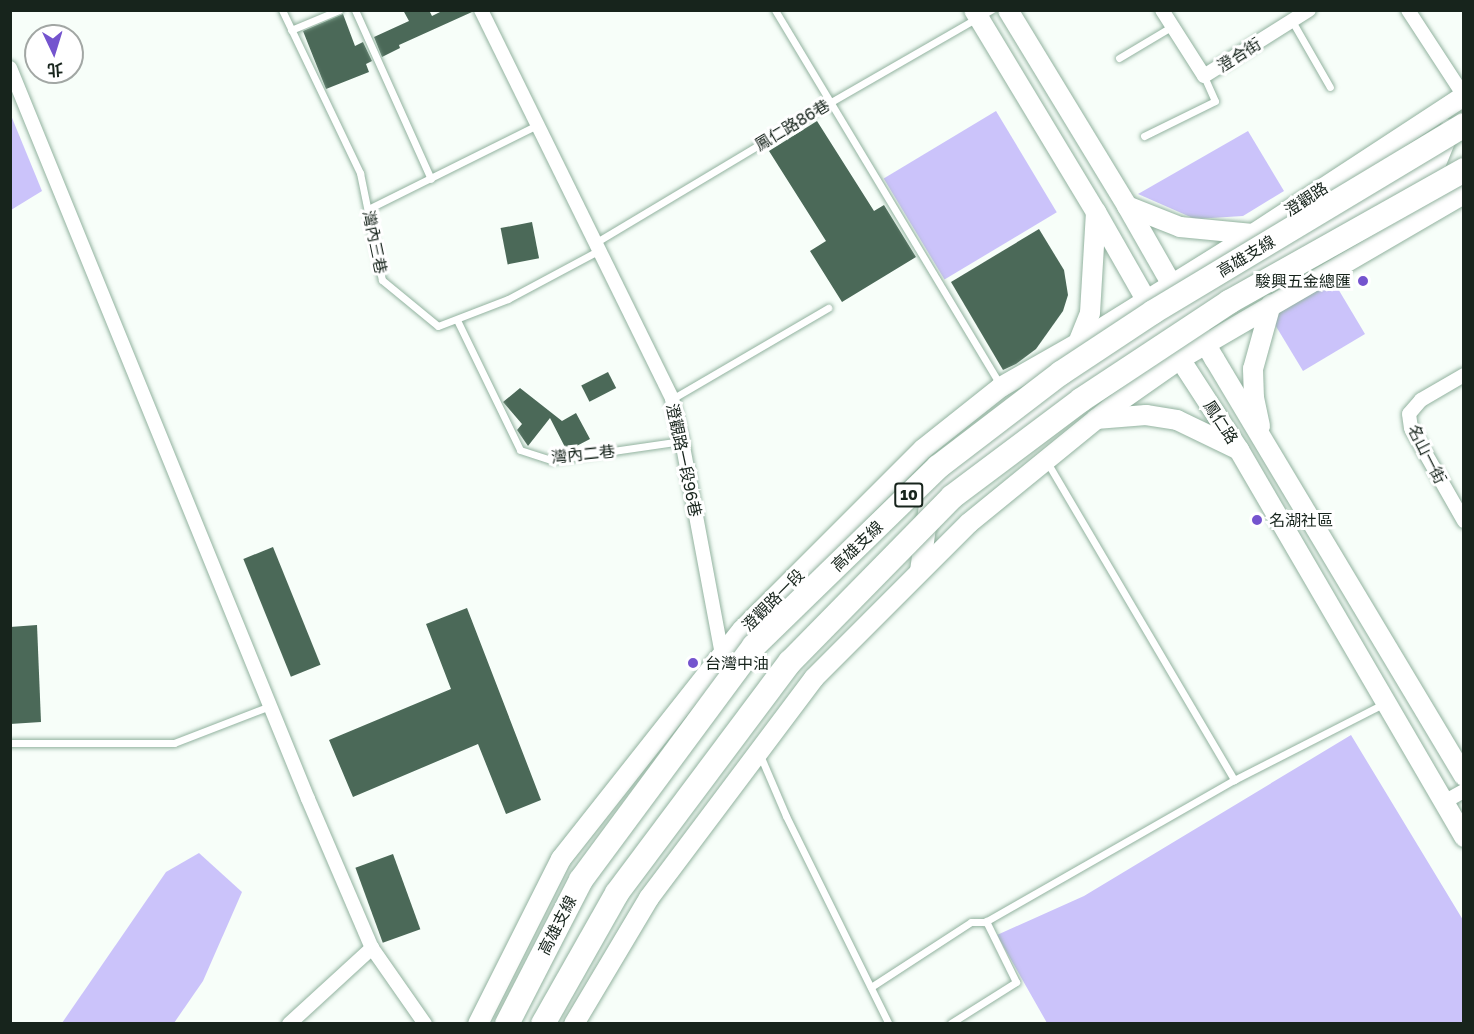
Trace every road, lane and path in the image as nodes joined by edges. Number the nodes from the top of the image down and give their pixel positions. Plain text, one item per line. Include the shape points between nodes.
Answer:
1 (282, 10) edge
2 (339, 10) edge
3 (355, 10) edge
4 (481, 10) edge
5 (775, 10) edge
6 (1008, 10) edge
7 (1309, 10) edge
8 (1408, 10) edge
9 (1162, 11) edge
10 (981, 13) edge
11 (1292, 21) junction
12 (1171, 27) junction
13 (291, 30) junction
14 (1119, 58) dead end
15 (10, 68) edge
16 (1204, 76) junction
17 (1330, 87) dead end
18 (1464, 96) edge
19 (831, 102) junction
20 (537, 125) junction
21 (1464, 125) edge
22 (1144, 136) dead end
23 (1464, 170) edge
24 (431, 178) junction
25 (1464, 194) edge
26 (1127, 206) junction
27 (368, 209) junction
28 (1096, 212) junction
29 (1253, 234) junction
30 (597, 247) junction
31 (1172, 283) junction
32 (1147, 299) junction
33 (1271, 304) junction
34 (1184, 305) junction
35 (828, 308) dead end
36 (457, 320) junction
37 (1165, 331) junction
38 (1078, 344) junction
39 (1205, 344) junction
40 (1180, 359) junction
41 (1464, 375) edge
42 (1001, 387) junction
43 (672, 399) junction
44 (1096, 419) junction
45 (682, 441) junction
46 (1263, 441) junction
47 (1239, 450) junction
48 (1046, 460) junction
49 (1464, 521) edge
50 (920, 571) junction
51 (722, 656) junction
52 (1385, 703) junction
53 (270, 706) junction
54 (10, 743) edge
55 (759, 752) junction
56 (1464, 776) edge
57 (1234, 780) junction
58 (1464, 791) edge
59 (1444, 802) junction
60 (1464, 837) edge
61 (986, 921) junction
62 (372, 948) junction
63 (871, 987) junction
64 (289, 1023) edge
65 (425, 1023) edge
66 (478, 1023) edge
67 (507, 1023) edge
68 (543, 1023) edge
69 (574, 1023) edge
70 (889, 1023) edge
71 (951, 1023) edge

1 - 13 lane, 灣內三巷
2 - 13 lane
3 - 24 lane
4 - 20 street
5 - 19 lane
6 - 26 main road, 鳳仁路
7 - 11 street, 澄合街
8 - 18 street
9 - 12 street, 澄合街
10 - 19 lane, 鳳仁路86巷
10 - 28 main road, 鳳仁路
11 - 16 street, 澄合街
11 - 17 lane
12 - 14 lane
12 - 16 street, 澄合街
13 - 27 lane, 灣內三巷 via 360,173
15 - 53 street
16 - 22 lane via 1215,101
18 - 29 main road, 澄觀路
18 - 34 main road via 1435,166
19 - 30 lane, 鳳仁路86巷
19 - 42 lane
20 - 24 lane
20 - 30 street
21 - 67 highway, 高雄支線 / 10, bridge via 1154,312 1061,373 938,467 754,646 581,880
23 - 68 highway, 高雄支線 / 10, bridge via 1229,302 1081,400 952,497 790,662 617,893
24 - 27 lane
25 - 33 main road
26 - 29 main road via 1180,227
26 - 31 main road, 鳳仁路
27 - 36 lane, 灣內三巷 via 382,280 438,326
28 - 32 main road, 鳳仁路
28 - 38 main road via 1090,313
29 - 31 main road, 澄觀路
30 - 36 lane, 灣內三巷 via 508,299
30 - 43 street, 澄觀路一段96巷
31 - 32 main road, 澄觀路
31 - 34 main road, 鳳仁路
32 - 37 main road, 鳳仁路
32 - 38 main road, 澄觀路一段
33 - 39 main road
33 - 46 main road via 1253,369
34 - 37 main road
34 - 39 main road, 鳳仁路
35 - 43 lane
36 - 45 lane, 灣內二巷 via 520,450 551,460
37 - 40 main road, 鳳仁路
37 - 50 main road via 1017,428 930,498
38 - 42 main road, 澄觀路一段
39 - 40 main road
39 - 46 main road, 鳳仁路
40 - 44 main road
40 - 47 main road, 鳳仁路
41 - 49 street, 名山一街 via 1421,400 1409,414 1411,428
42 - 51 main road, 澄觀路一段 via 923,449 742,630
43 - 45 street, 澄觀路一段96巷
44 - 47 main road via 1146,415 1178,420
44 - 48 main road
45 - 51 street, 澄觀路一段96巷
46 - 56 main road, 鳳仁路
47 - 52 main road, 鳳仁路
48 - 50 main road via 969,523
48 - 57 lane
50 - 55 main road via 814,678
51 - 66 main road, 澄觀路一段 via 561,859
52 - 57 lane
52 - 59 main road, 鳳仁路
53 - 54 lane via 174,743
53 - 62 street
55 - 63 lane via 786,816
55 - 69 main road via 649,898
57 - 61 lane
58 - 59 street
59 - 60 main road, 鳳仁路
61 - 63 lane via 970,922
61 - 71 lane via 1016,982
62 - 64 street
62 - 65 street
63 - 70 lane

